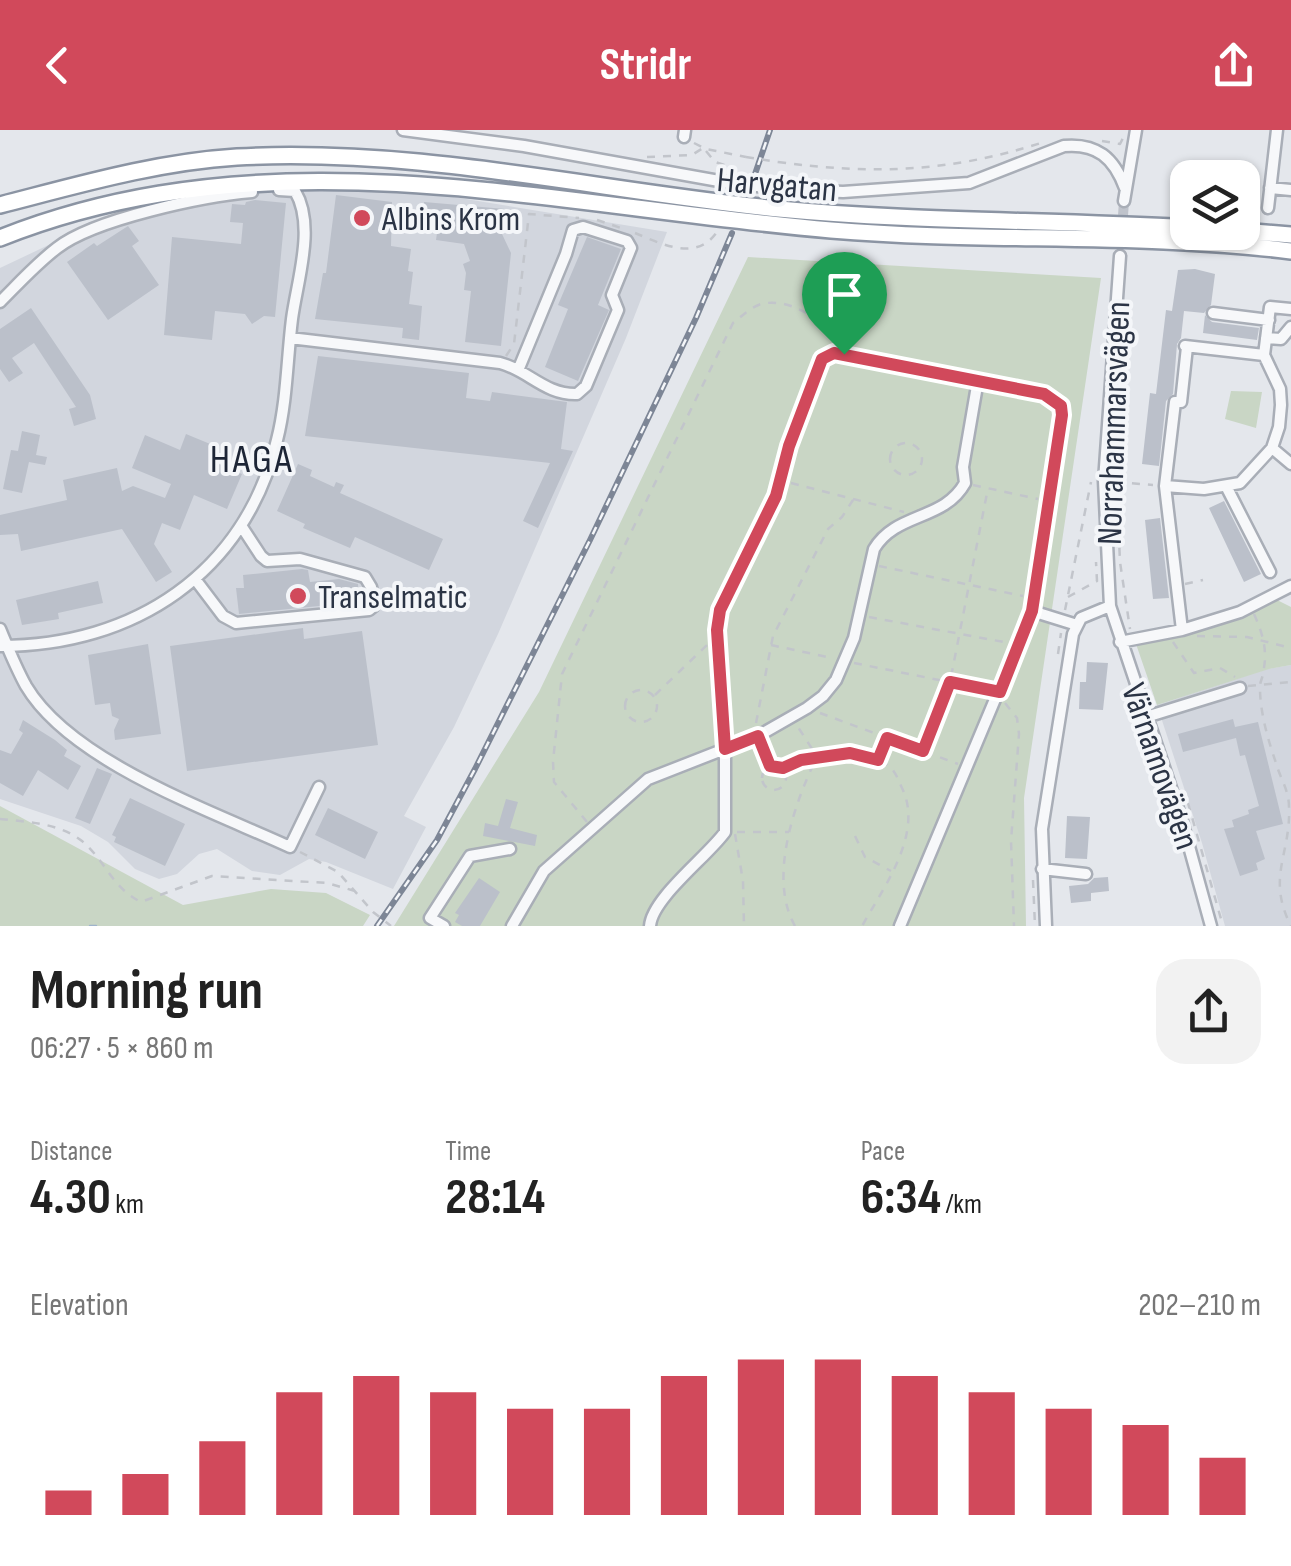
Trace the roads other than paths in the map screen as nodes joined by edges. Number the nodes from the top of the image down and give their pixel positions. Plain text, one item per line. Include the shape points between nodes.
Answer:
1 (403, 130) edge
2 (1277, 130) edge
3 (1131, 131) edge
4 (76, 186) junction
5 (1125, 188) junction
6 (1270, 188) junction
7 (1291, 190) edge
8 (1124, 201) tunnel mouth
9 (0, 204) edge
10 (1268, 208) dead end
11 (0, 213) edge
12 (1170, 227) edge
13 (1260, 232) edge
14 (1291, 234) edge
15 (0, 238) edge
16 (1291, 252) edge
17 (1120, 256) dead end
18 (0, 302) edge
19 (1291, 309) edge
20 (1212, 314) dead end
21 (1269, 320) junction
22 (1291, 327) edge
23 (290, 338) junction
24 (1266, 338) junction
25 (1264, 355) junction
26 (519, 368) junction
27 (978, 380) junction
28 (1285, 392) edge
29 (1272, 448) junction
30 (1291, 464) edge
31 (1165, 486) junction
32 (1226, 486) junction
33 (242, 528) junction
34 (1270, 572) dead end
35 (195, 579) junction
36 (1291, 586) edge
37 (1033, 605) junction
38 (1110, 606) junction
39 (1078, 625) junction
40 (0, 629) edge
41 (1182, 630) junction
42 (1126, 640) junction
43 (4, 650) edge
44 (1238, 683) road end
45 (1146, 718) junction
46 (725, 749) junction
47 (319, 788) dead end
48 (510, 849) dead end
49 (1042, 870) junction
50 (1086, 874) dead end
51 (444, 926) edge
52 (512, 926) edge
53 (650, 926) edge
54 (900, 926) edge
55 (1046, 926) edge
56 (1212, 926) edge

1 - 5 street, Harvgatan via 719,181 843,192 970,183 1079,144 1107,156
2 - 6 street
3 - 5 street
4 - 9 highway
4 - 11 highway
4 - 12 highway via 194,161 316,156 830,214
5 - 8 street
6 - 7 street
6 - 10 street
13 - 14 highway
15 - 16 highway via 143,189 301,172 440,180 834,230
17 - 38 street, Norrahammarsvägen via 1104,481
18 - 23 street via 58,247 117,222 187,203 284,189 299,197 304,230
19 - 21 street via 1270,307
20 - 21 street
21 - 24 street
22 - 24 street via 1280,339
23 - 26 street
23 - 33 street via 277,442
24 - 25 street
25 - 28 street
25 - 31 street via 1186,347
26 - 26 street via 540,386 568,394 586,386 618,310 612,295 627,241 583,226 573,230
27 - 37 street via 1044,394 1061,406
27 - 46 street via 965,483 949,504 881,537 836,680 792,718
27 - 46 street via 844,354 822,359 776,496 725,594 718,634
28 - 29 street
29 - 30 street
29 - 32 street via 1249,476
31 - 32 street
31 - 41 street
32 - 34 street
33 - 35 street
33 - 35 street via 267,560 300,559 365,578 374,606 236,623
35 - 43 street via 123,624
36 - 41 street via 1251,608
37 - 39 street
37 - 54 street
38 - 39 street
38 - 42 street, Värnamovägen
39 - 49 street via 1046,795
40 - 43 street
41 - 42 street
42 - 45 street, Värnamovägen
43 - 47 street via 60,725 154,785 290,847
44 - 45 street
45 - 56 street, Värnamovägen
46 - 52 street via 648,779 544,871
46 - 53 street via 730,832 664,900
48 - 51 street via 470,856 430,918
49 - 50 street
49 - 55 street

